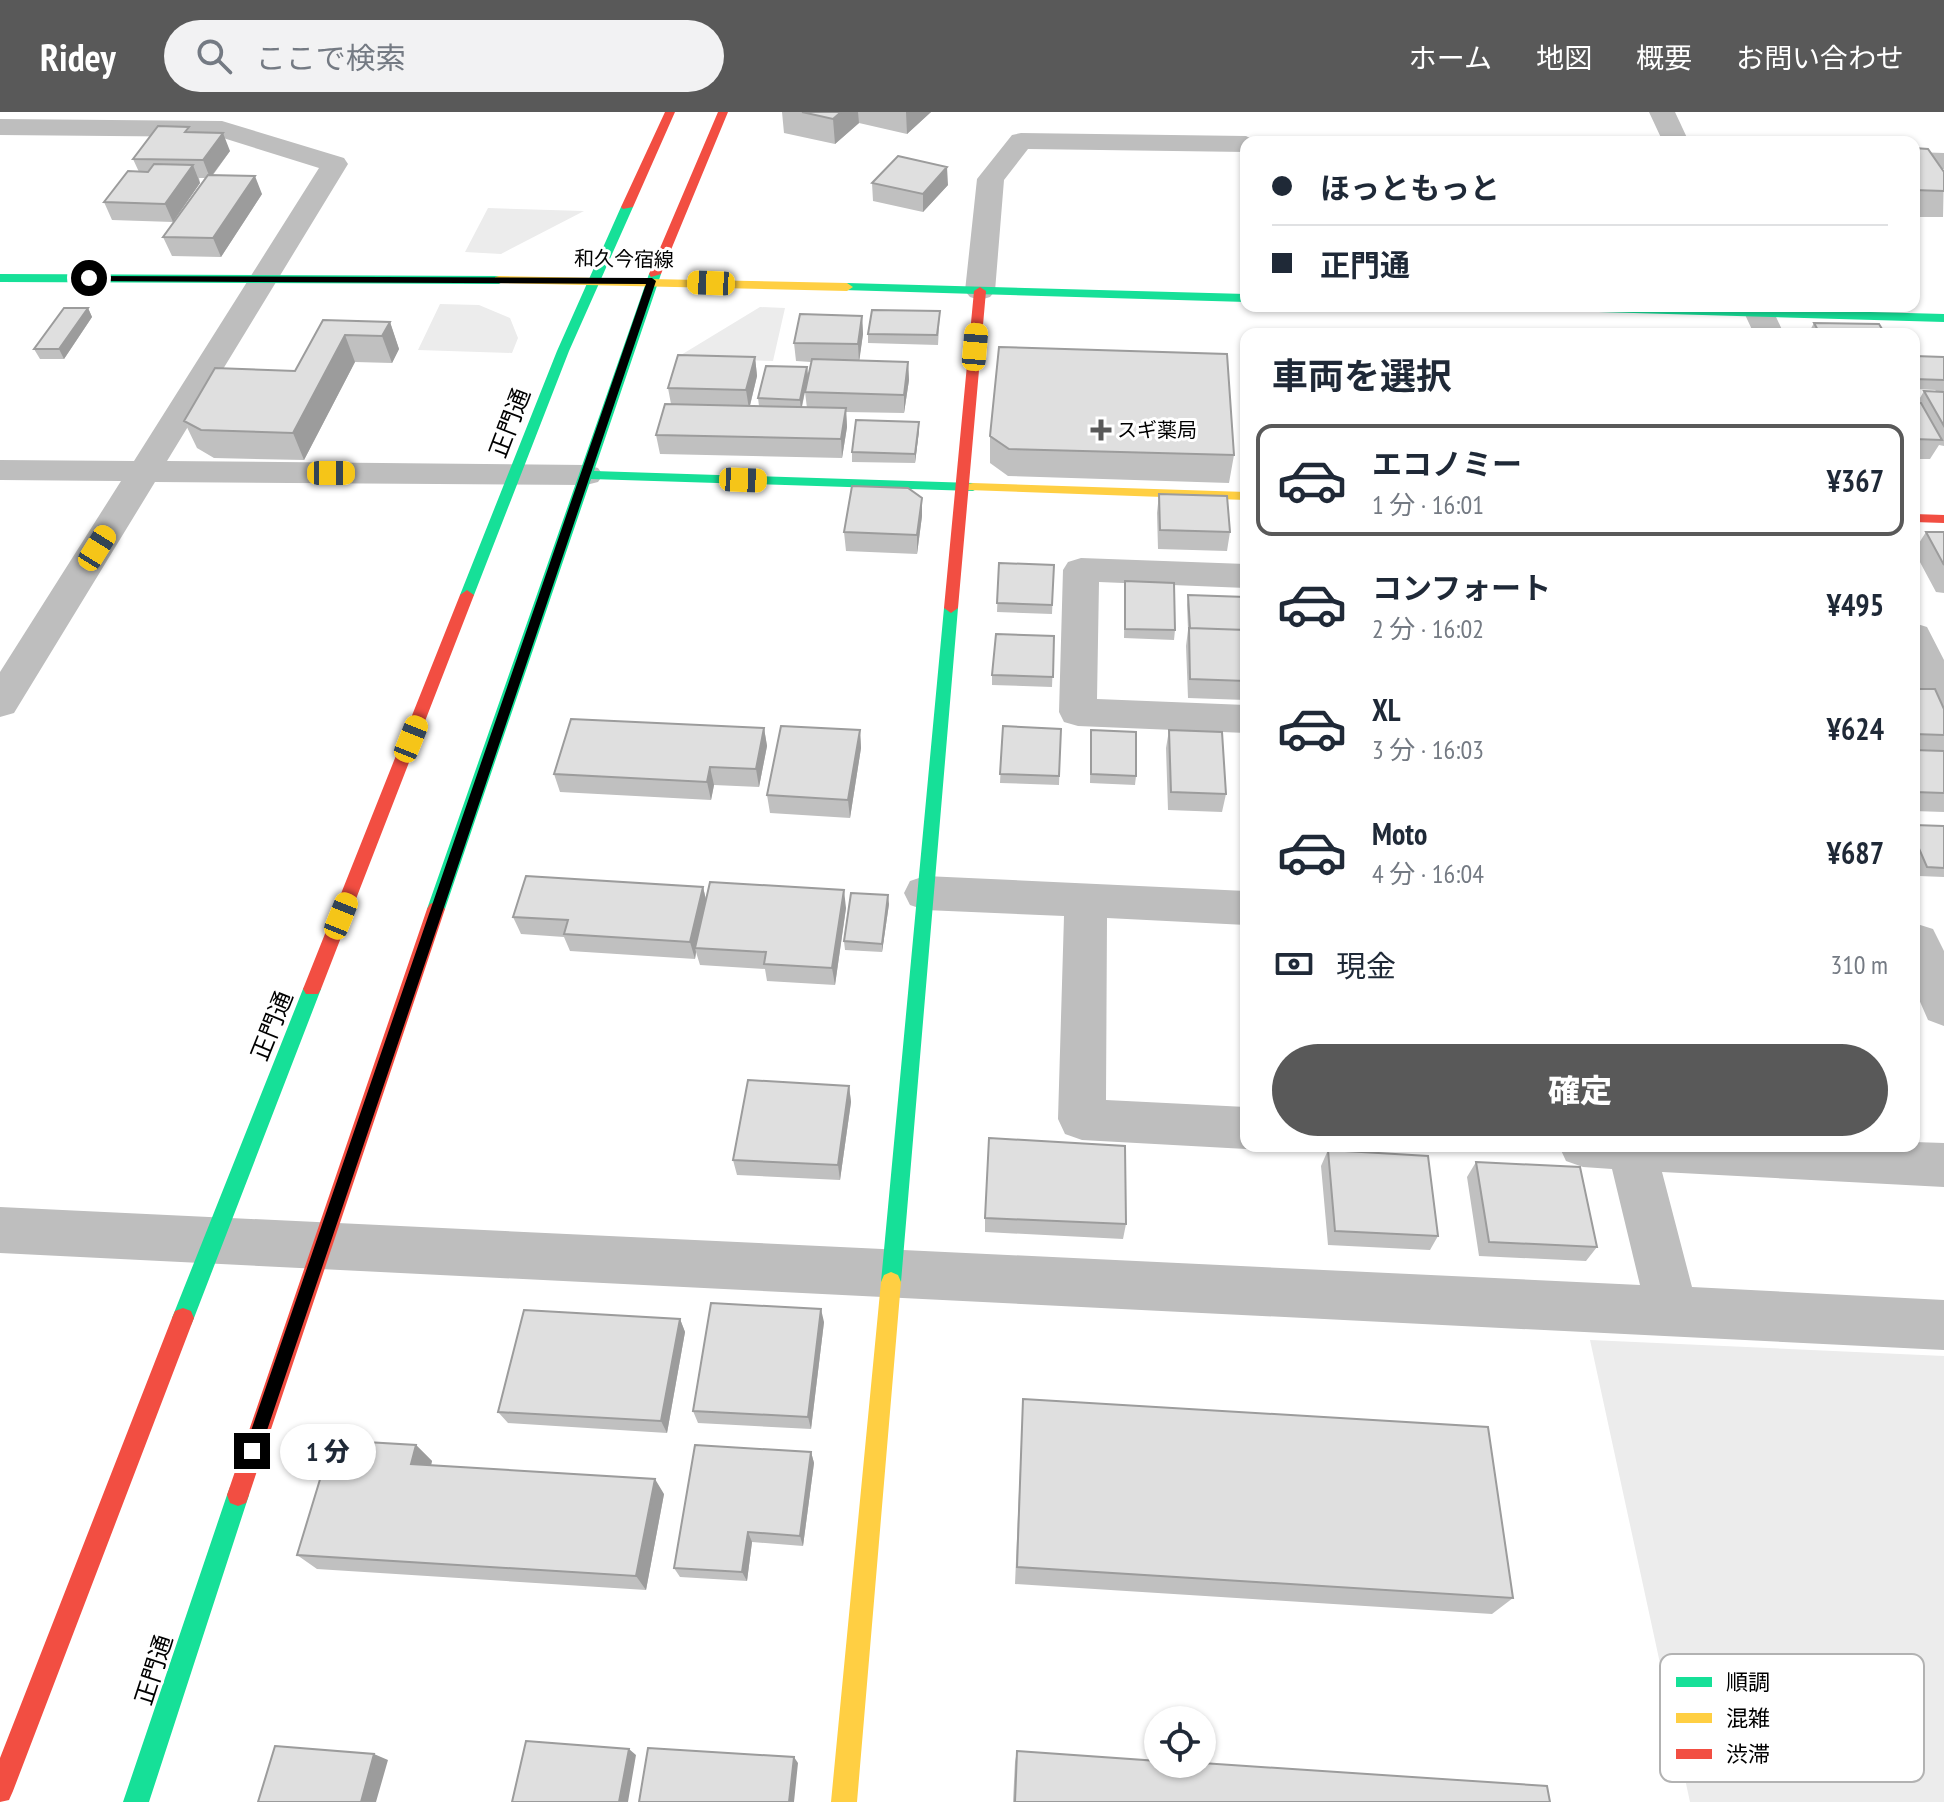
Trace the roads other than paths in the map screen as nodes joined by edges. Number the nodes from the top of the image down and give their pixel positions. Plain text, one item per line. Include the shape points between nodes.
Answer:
1 (670, 112) edge
2 (723, 112) edge
3 (1662, 112) edge
4 (0, 127) edge
5 (1673, 136) edge
6 (1240, 138) edge
7 (1920, 160) edge
8 (1944, 161) edge
9 (0, 278) edge
10 (266, 279) junction
11 (593, 280) junction
12 (652, 281) junction
13 (980, 291) junction
14 (1240, 298) edge
15 (1656, 312) edge
16 (1761, 317) edge
17 (1944, 318) edge
18 (0, 470) edge
19 (146, 471) junction
20 (516, 474) junction
21 (586, 475) junction
22 (962, 486) junction
23 (1240, 496) edge
24 (1920, 518) edge
25 (1944, 519) edge
26 (1240, 576) edge
27 (1926, 644) edge
28 (1944, 699) edge
29 (0, 703) edge
30 (1240, 719) edge
31 (925, 893) junction
32 (1086, 901) junction
33 (1240, 908) edge
34 (1920, 946) edge
35 (1944, 1007) edge
36 (1240, 1128) edge
37 (1632, 1152) edge
38 (1718, 1152) edge
39 (1944, 1165) edge
40 (0, 1230) edge
41 (213, 1240) junction
42 (321, 1246) junction
43 (891, 1275) junction
44 (1672, 1310) junction
45 (1944, 1325) edge
46 (0, 1791) edge
47 (136, 1802) edge
48 (844, 1802) edge

1 - 11 street, 正門通
2 - 12 street, 正門通
3 - 5 street
4 - 10 street via 222,129 335,164
6 - 13 street via 1021,141 991,179
7 - 8 street
9 - 10 street, 和久今宿線
10 - 11 street, 和久今宿線
10 - 19 street
11 - 12 street, 和久今宿線
11 - 20 street, 正門通
12 - 13 street, 和久今宿線
12 - 21 street, 正門通
13 - 14 street, 和久今宿線
13 - 22 street
15 - 16 street
16 - 17 street
18 - 19 street
19 - 20 street
19 - 29 street
20 - 21 street
20 - 41 street, 正門通
21 - 22 street
21 - 42 street, 正門通
22 - 23 street
22 - 31 street
24 - 25 street
26 - 30 street via 1081,570 1078,712
27 - 28 street
31 - 32 street
31 - 43 street
32 - 33 street
32 - 36 street via 1082,1119
34 - 35 street
37 - 44 street
38 - 39 street
40 - 41 street
41 - 42 street
41 - 46 street, 正門通
42 - 43 street
42 - 47 street, 正門通
43 - 44 street
43 - 48 street
44 - 45 street

